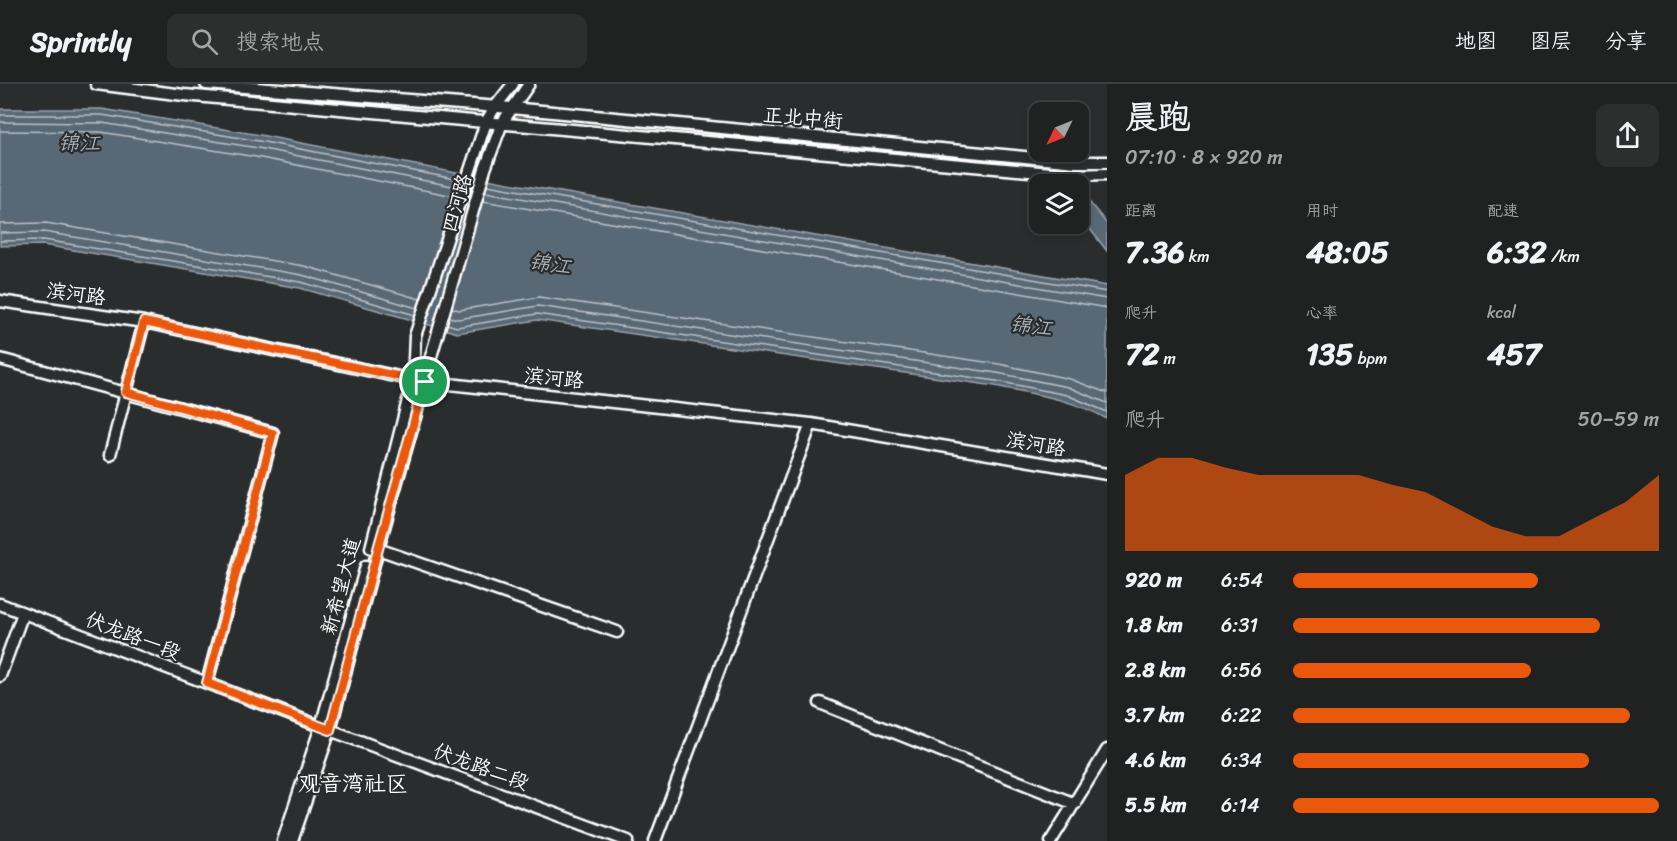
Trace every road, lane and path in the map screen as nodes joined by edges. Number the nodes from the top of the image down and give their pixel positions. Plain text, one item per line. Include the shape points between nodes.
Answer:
1 (96, 84) edge
2 (206, 84) edge
3 (513, 84) edge
4 (529, 84) edge
5 (495, 107) junction
6 (511, 108) junction
7 (486, 122) junction
8 (502, 123) junction
9 (1107, 162) edge
10 (1107, 174) edge
11 (0, 301) edge
12 (144, 322) junction
13 (415, 336) joint
14 (0, 358) edge
15 (413, 380) junction
16 (425, 382) junction
17 (126, 392) junction
18 (811, 424) junction
19 (110, 455) dead end
20 (1107, 474) edge
21 (378, 549) junction
22 (0, 604) edge
23 (23, 613) junction
24 (616, 632) dead end
25 (0, 676) edge
26 (207, 683) junction
27 (820, 703) dead end
28 (325, 728) junction
29 (1107, 750) edge
30 (1076, 804) junction
31 (283, 841) edge
32 (292, 841) edge
33 (628, 841) edge
34 (655, 841) edge
35 (1052, 841) edge

1 - 7 street, 正北中街
2 - 5 street, 正北中街
3 - 5 street, 四河路
4 - 6 street, 四河路
5 - 6 street, 正北中街
5 - 7 street, 四河路
6 - 8 street, 四河路
6 - 9 street, 正北中街
7 - 8 street, 正北中街
7 - 13 street, 四河路
8 - 10 street, 正北中街
8 - 16 street, 四河路 via 485,169
11 - 12 street, 滨河路
12 - 15 street, 滨河路
12 - 17 street
13 - 15 street, 新希望大道
14 - 17 street
15 - 16 street, 滨河路
15 - 28 street, 新希望大道
16 - 18 street, 滨河路
16 - 21 street, 四河路
17 - 19 street
17 - 26 street via 273,433
18 - 20 street, 滨河路
18 - 34 street
21 - 24 street
21 - 28 street, 四河路
22 - 23 street, 伏龙路一段
23 - 25 street
23 - 26 street, 伏龙路一段
26 - 28 street, 伏龙路一段
27 - 30 street
28 - 31 street, 新希望大道
28 - 32 street
28 - 33 street, 伏龙路二段
29 - 30 street
30 - 35 street

